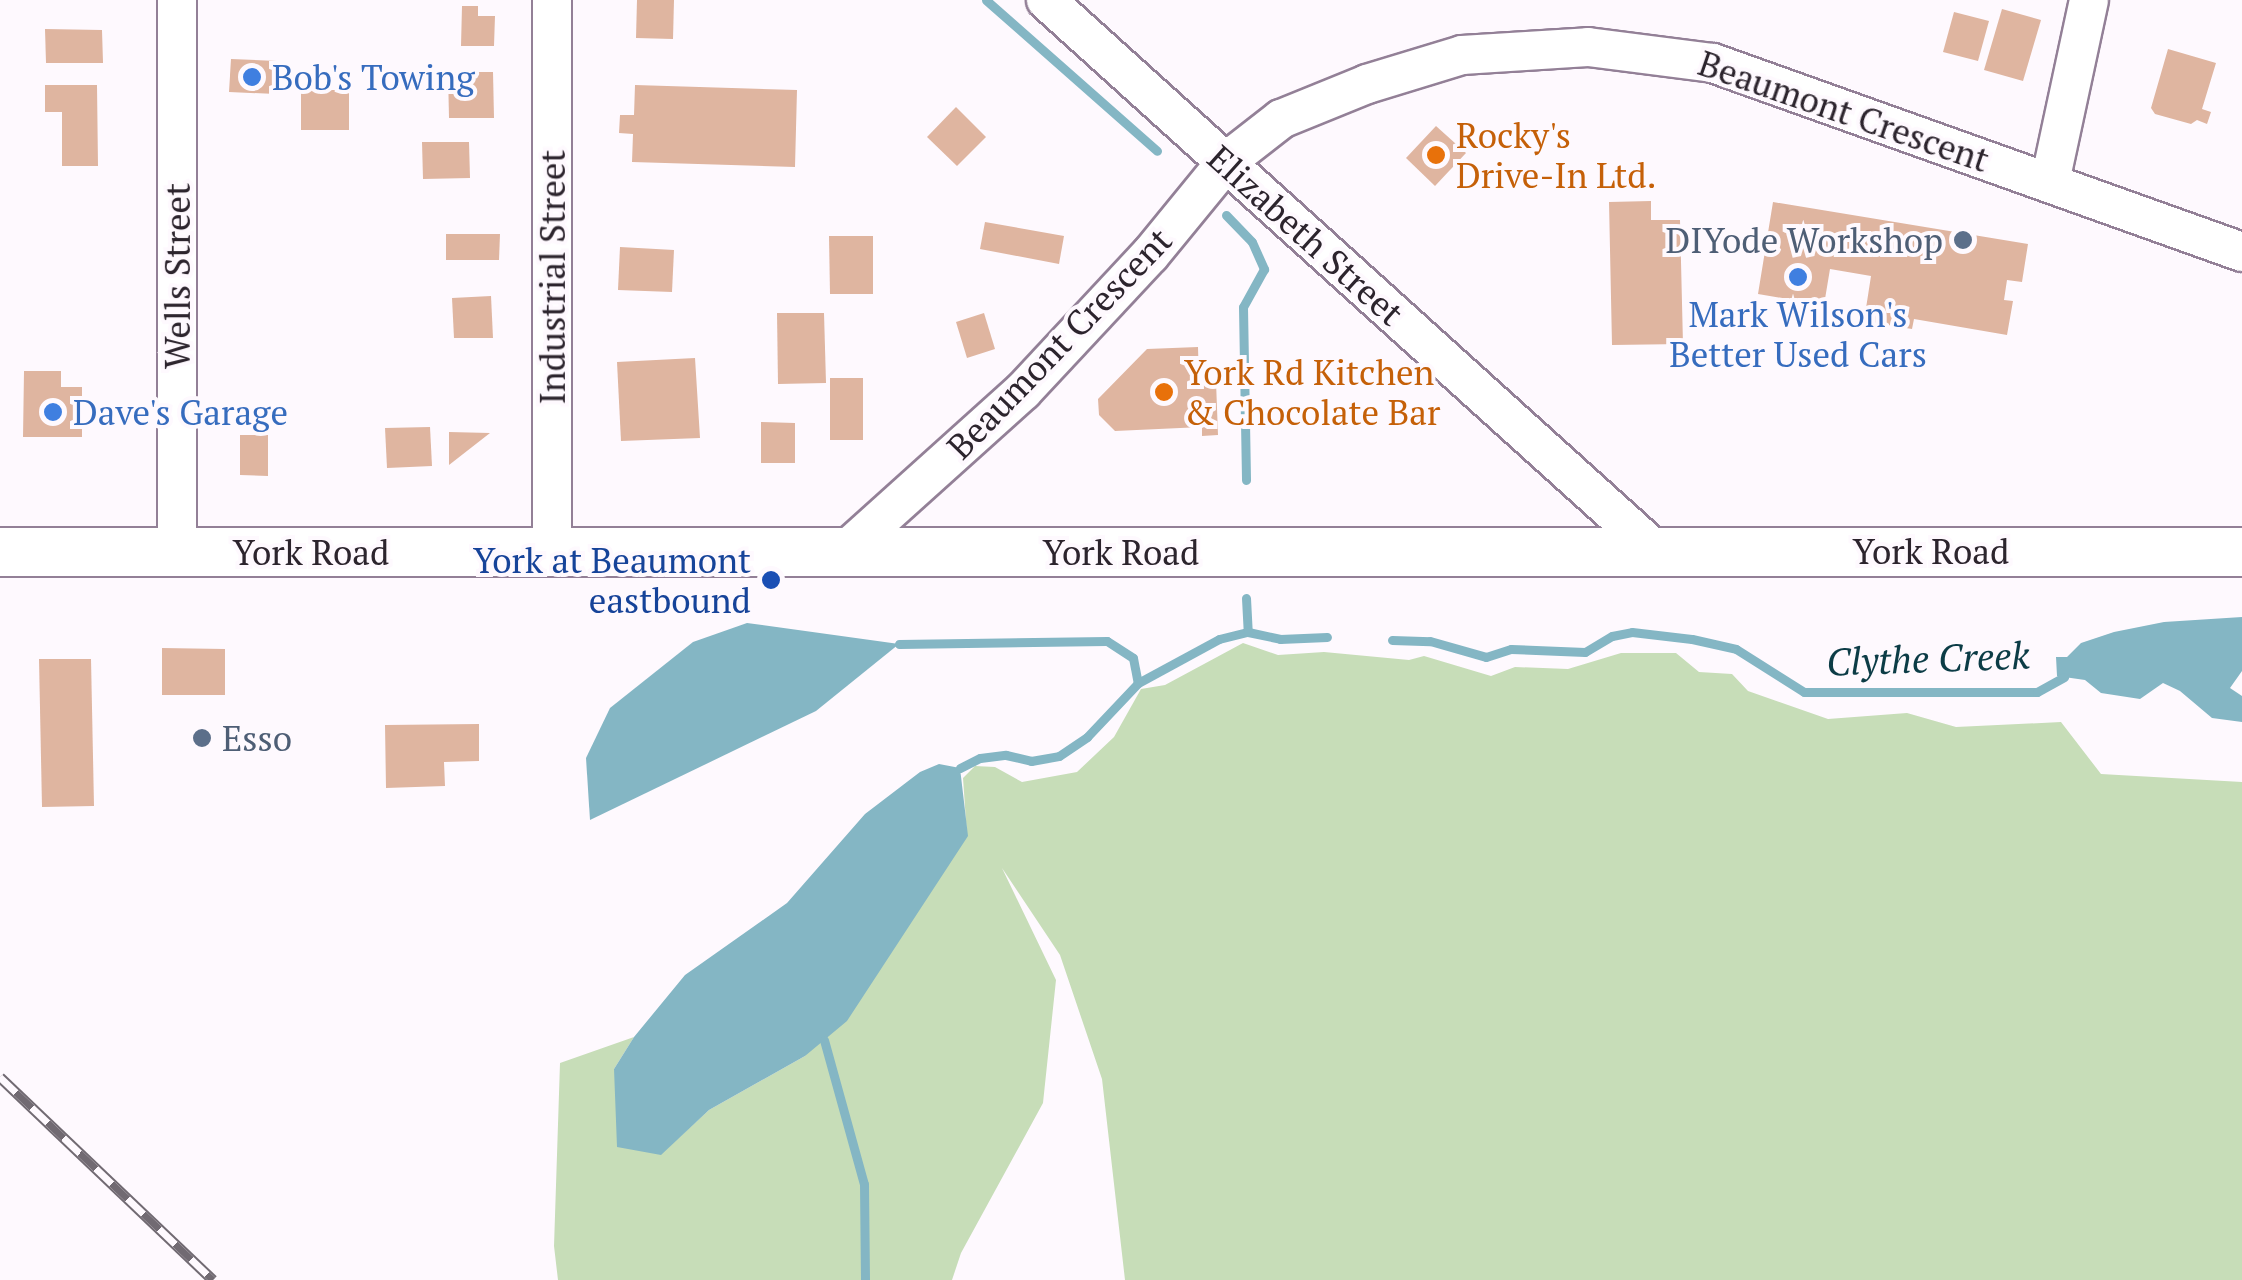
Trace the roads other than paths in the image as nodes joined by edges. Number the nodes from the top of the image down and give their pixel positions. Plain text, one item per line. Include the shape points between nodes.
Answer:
1 (177, 0) edge
2 (552, 0) edge
3 (1046, 0) edge
4 (2089, 0) edge
5 (1226, 162) junction
6 (2050, 182) junction
7 (2242, 252) edge
8 (1654, 550) junction
9 (177, 551) junction
10 (0, 552) edge
11 (2242, 552) edge
12 (552, 553) junction
13 (843, 554) junction

1 - 9 street, Wells Street
2 - 12 street, Industrial Street
3 - 5 street, Elizabeth Street
4 - 6 street
5 - 6 street, Beaumont Crescent via 1281,119 1366,84 1462,55 1588,47 1662,53 1758,75
5 - 8 street, Elizabeth Street
5 - 13 street, Beaumont Crescent via 1150,255 1022,391
6 - 7 street, Beaumont Crescent
8 - 11 main road, York Road
8 - 13 main road, York Road
9 - 10 main road, York Road
9 - 12 main road, York Road
12 - 13 main road, York Road

